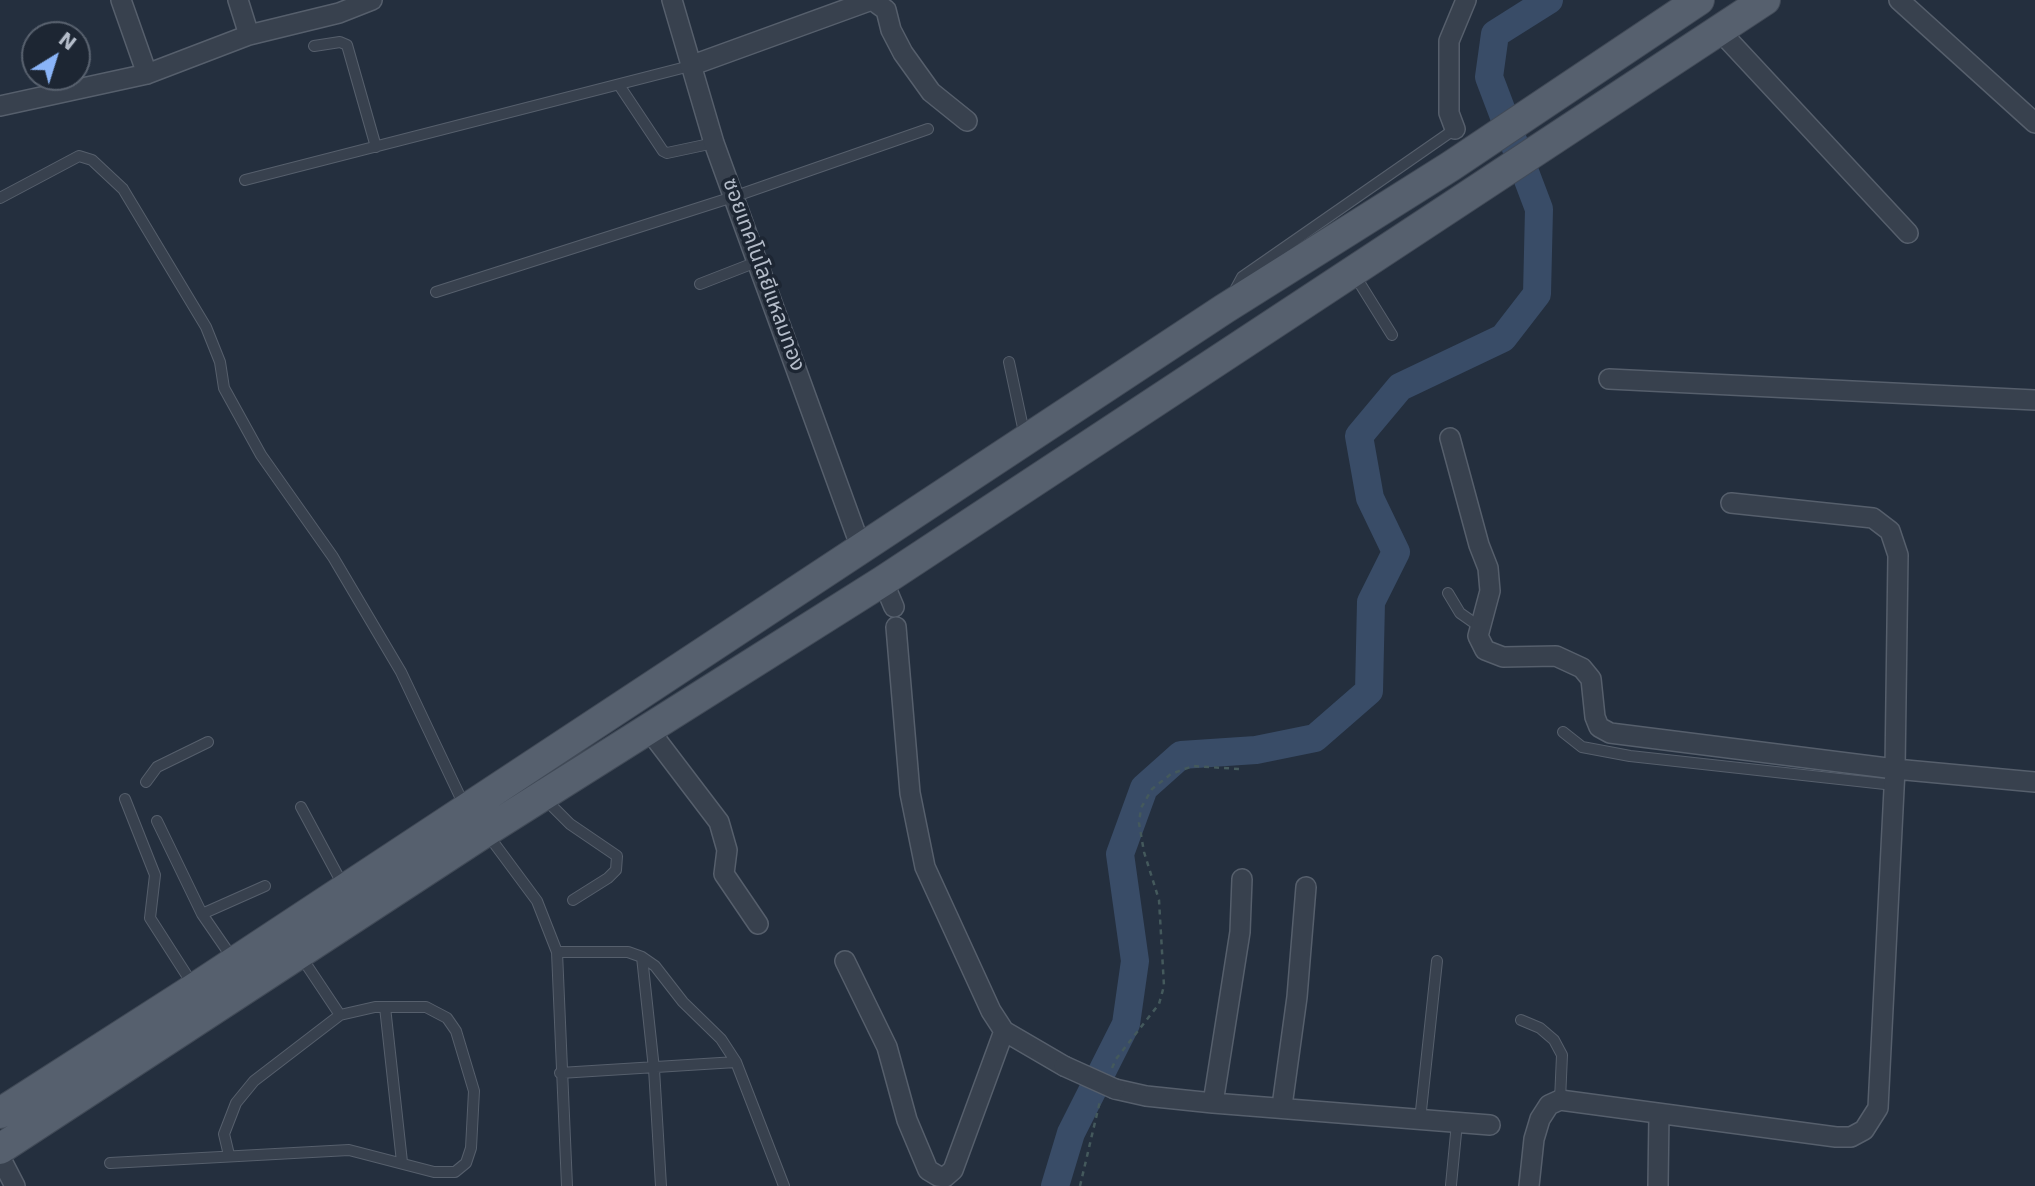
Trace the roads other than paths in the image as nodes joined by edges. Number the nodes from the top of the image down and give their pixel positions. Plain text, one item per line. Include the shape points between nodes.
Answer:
1 (121, 0) edge
2 (238, 0) edge
3 (372, 0) edge
4 (672, 0) edge
5 (1466, 0) edge
6 (1699, 0) edge
7 (1765, 0) edge
8 (1899, 0) edge
9 (337, 7) edge
10 (1719, 30) junction
11 (249, 35) junction
12 (314, 46) dead end
13 (690, 66) junction
14 (147, 74) junction
15 (620, 85) junction
16 (0, 106) edge
17 (967, 121) dead end
18 (2035, 123) edge
19 (928, 129) dead end
20 (1455, 129) joint
21 (714, 143) junction
22 (376, 147) junction
23 (245, 180) dead end
24 (736, 196) junction
25 (0, 198) edge
26 (1908, 233) dead end
27 (759, 261) junction
28 (1352, 270) junction
29 (700, 284) dead end
30 (436, 292) dead end
31 (1224, 309) junction
32 (1392, 335) dead end
33 (1009, 362) dead end
34 (1609, 379) dead end
35 (2035, 400) edge
36 (1450, 438) dead end
37 (1026, 439) junction
38 (1731, 503) dead end
39 (861, 548) junction
40 (1448, 593) dead end
41 (891, 605) junction
42 (1480, 627) junction
43 (649, 730) junction
44 (1563, 732) dead end
45 (208, 742) dead end
46 (1894, 777) junction
47 (146, 782) dead end
48 (2035, 782) edge
49 (542, 796) junction
50 (125, 799) dead end
51 (301, 807) dead end
52 (466, 809) junction
53 (157, 821) dead end
54 (485, 832) junction
55 (1242, 879) dead end
56 (265, 886) dead end
57 (1306, 887) dead end
58 (345, 888) junction
59 (573, 900) dead end
60 (202, 914) junction
61 (758, 924) dead end
62 (283, 929) junction
63 (557, 953) junction
64 (300, 954) junction
65 (642, 957) junction
66 (234, 961) junction
67 (845, 961) dead end
68 (1437, 961) dead end
69 (195, 988) junction
70 (385, 1007) junction
71 (340, 1015) junction
72 (1521, 1020) dead end
73 (1004, 1031) junction
74 (736, 1062) junction
75 (654, 1069) junction
76 (560, 1073) junction
77 (1560, 1100) junction
78 (1213, 1103) junction
79 (1282, 1106) junction
80 (0, 1112) edge
81 (1659, 1114) junction
82 (1420, 1120) junction
83 (1457, 1123) junction
84 (1490, 1125) dead end
85 (0, 1149) edge
86 (229, 1155) junction
87 (0, 1157) edge
88 (402, 1162) junction
89 (110, 1163) dead end
90 (1451, 1185) edge
91 (15, 1186) edge
92 (566, 1186) edge
93 (661, 1186) edge
94 (784, 1186) edge
95 (1529, 1186) edge
96 (1658, 1186) edge

1 - 14 street
2 - 11 street
3 - 9 street
4 - 13 street, ซอยเทคโนโลยีแหลมทอง
5 - 20 street via 1449,41 1449,113
6 - 31 main road via 1451,166
7 - 10 main road
8 - 18 street
9 - 11 street
10 - 26 street
10 - 28 main road
11 - 14 street
12 - 22 lane via 347,45
13 - 15 lane
13 - 17 street via 875,2 886,9 903,53 931,92
13 - 21 street, ซอยเทคโนโลยีแหลมทอง
14 - 16 street
15 - 21 lane via 663,151
15 - 22 lane
19 - 24 lane
20 - 31 lane via 1242,277
21 - 24 street, ซอยเทคโนโลยีแหลมทอง
22 - 23 lane
24 - 27 street, ซอยเทคโนโลยีแหลมทอง
24 - 30 lane
25 - 52 lane via 79,156 92,160 123,189 206,327 225,388 261,455 333,557 401,671
27 - 29 lane
27 - 39 street, ซอยเทคโนโลยีแหลมทอง
28 - 32 lane
28 - 41 main road
31 - 37 main road
33 - 37 lane
34 - 35 street
36 - 42 street via 1488,568 1490,590
37 - 39 main road
38 - 46 street via 1873,518 1890,531 1898,555
39 - 52 main road
40 - 42 lane via 1460,613
41 - 43 main road
41 - 73 street via 911,793 925,867
42 - 46 street via 1478,636 1486,650 1503,657 1556,656 1582,668 1591,679 1599,727 1610,733
43 - 49 main road
43 - 61 street via 719,822 727,850 724,874
44 - 46 lane via 1582,747 1630,756
45 - 47 lane via 157,767
46 - 48 street
46 - 81 street via 1878,1108 1872,1121 1851,1137 1836,1137
49 - 54 main road
49 - 59 lane via 570,824 617,856 616,870
50 - 69 lane via 155,875 150,918
51 - 58 lane
52 - 58 main road
53 - 60 lane
54 - 63 lane via 537,901
54 - 64 main road
55 - 78 street via 1240,932
56 - 60 lane
57 - 79 street
58 - 62 main road
60 - 66 lane
62 - 64 main road
62 - 66 main road
63 - 65 lane via 628,952
63 - 76 lane
64 - 71 lane
64 - 85 main road
65 - 74 lane via 721,1039
65 - 75 lane
66 - 69 main road
67 - 73 street via 887,1047 907,1120 928,1170 938,1176 953,1170
68 - 82 lane
69 - 80 main road
70 - 71 lane
70 - 88 lane
70 - 88 lane via 426,1007 447,1018 456,1031 474,1091 471,1148 462,1168 434,1172
71 - 86 lane via 254,1081 242,1096 226,1123
72 - 77 lane via 1540,1028 1562,1055
73 - 78 street, bridge via 1064,1066 1109,1085 1146,1096
74 - 75 lane
74 - 94 lane
75 - 76 lane
75 - 93 lane
76 - 92 lane
77 - 81 street
77 - 95 street via 1549,1105 1540,1119
78 - 79 street
79 - 82 street
81 - 96 street
82 - 83 street
83 - 84 street
83 - 90 lane
86 - 88 lane via 349,1150
86 - 89 lane
87 - 91 street

